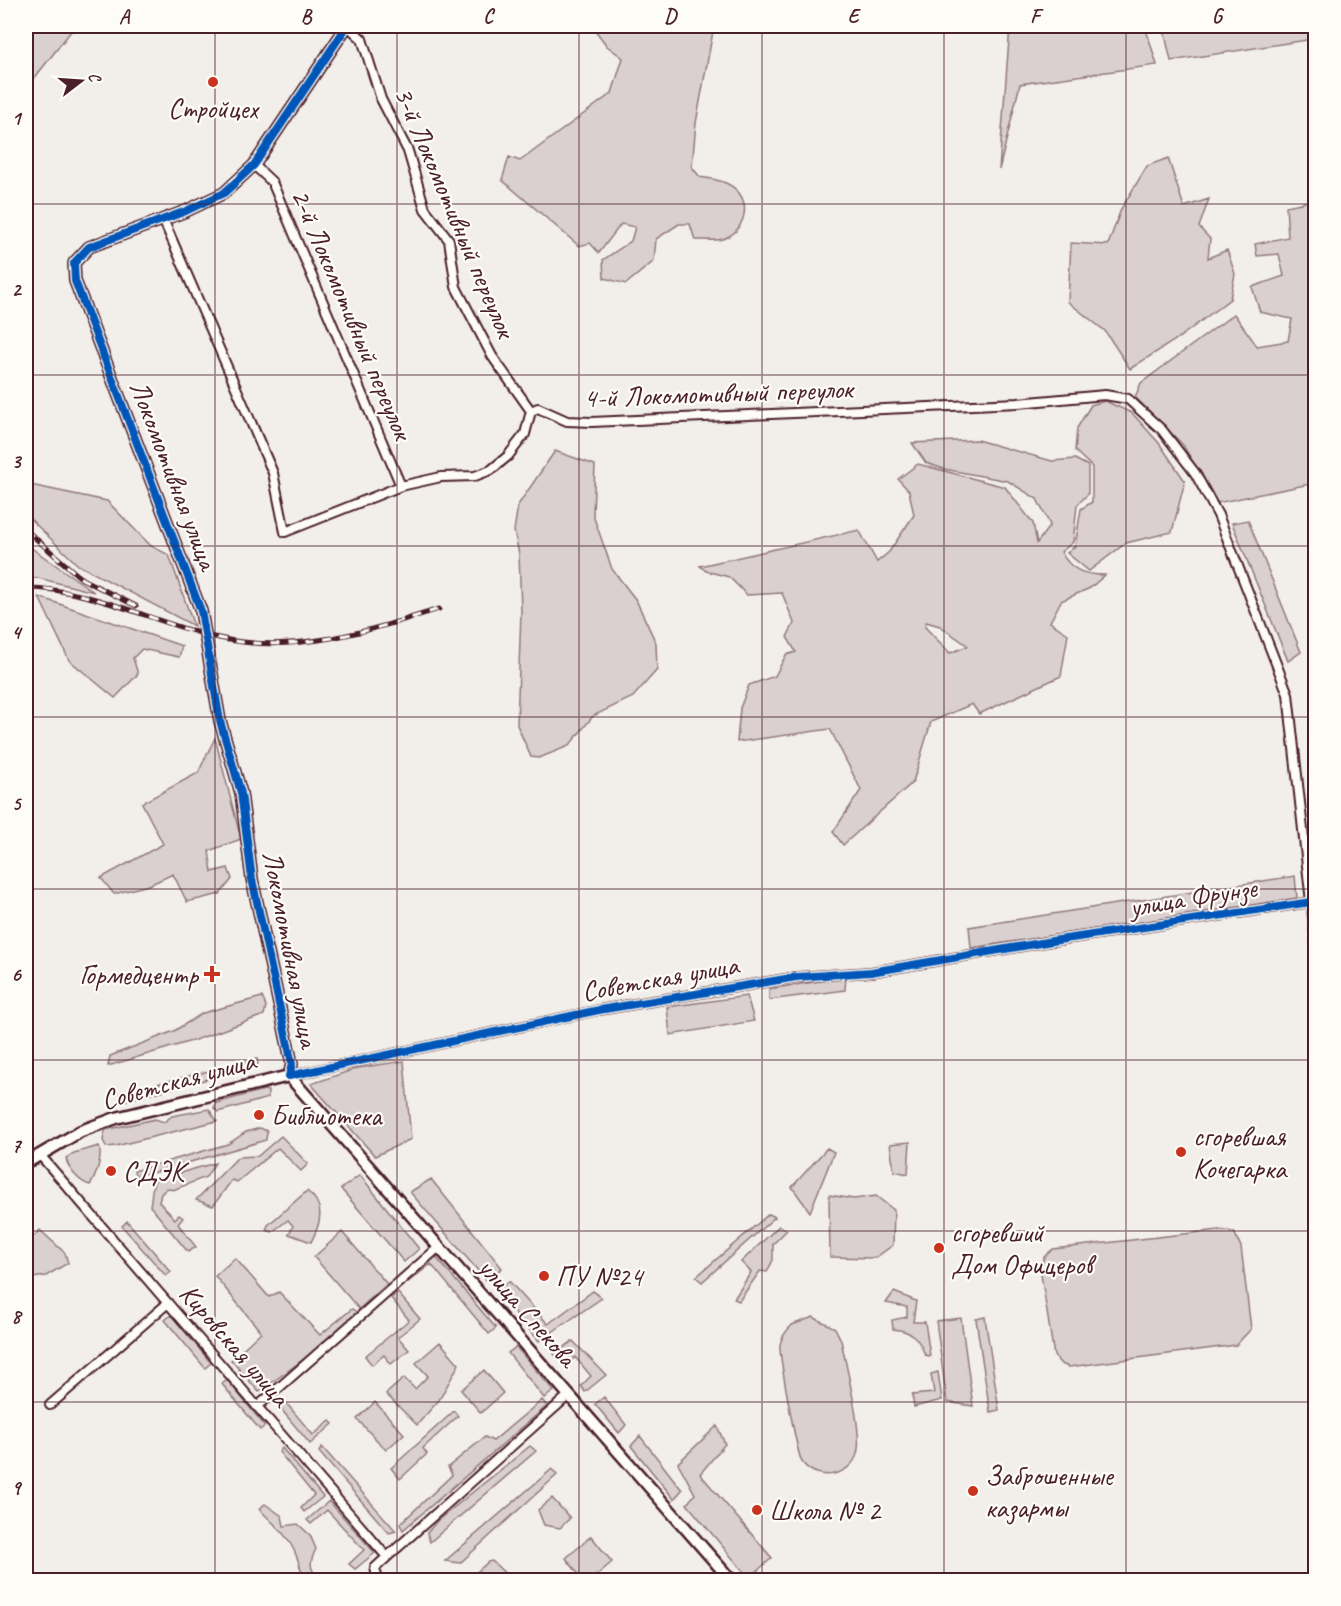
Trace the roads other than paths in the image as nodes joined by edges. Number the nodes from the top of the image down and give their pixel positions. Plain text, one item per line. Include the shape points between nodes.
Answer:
1 (348, 26) edge
2 (254, 165) junction
3 (163, 219) junction
4 (531, 411) junction
5 (401, 486) junction
6 (1311, 902) junction
7 (1042, 943) joint
8 (1316, 943) edge
9 (289, 1076) junction
10 (40, 1155) junction
11 (26, 1163) edge
12 (439, 1247) junction
13 (168, 1303) junction
14 (568, 1395) junction
15 (50, 1405) dead end
16 (257, 1407) junction
17 (387, 1557) junction
18 (378, 1581) edge
19 (731, 1581) edge

1 - 2 street, Локомотивная улица
1 - 4 street, 3-й Локомотивный переулок via 362,39 381,99 408,151 424,209 449,240 456,287 492,356
2 - 3 street, Локомотивная улица via 224,193
2 - 5 street, 2-й Локомотивный переулок via 272,182
3 - 5 street via 273,473 285,532
3 - 9 street, Локомотивная улица via 89,247 74,263 75,281 201,611 220,721 241,793 252,879 292,1064
4 - 5 street via 525,434 491,470 475,476 441,477
4 - 6 street, 4-й Локомотивный переулок via 538,408 567,421 592,422 1018,403 1105,395 1128,399 1161,430 1196,473 1218,515 1288,694
6 - 7 street, улица Фрунзе
6 - 8 street
7 - 9 street, Советская улица via 871,972 797,976 599,1010
9 - 10 main road, Советская улица via 116,1118 81,1131
9 - 12 main road, улица Спекова
10 - 11 main road
10 - 13 street, Кировская улица
12 - 14 main road, улица Спекова
12 - 16 street
13 - 15 street
13 - 16 street, Кировская улица
14 - 17 street
14 - 19 main road, улица Спекова
16 - 17 street, Кировская улица
17 - 18 street via 375,1568

